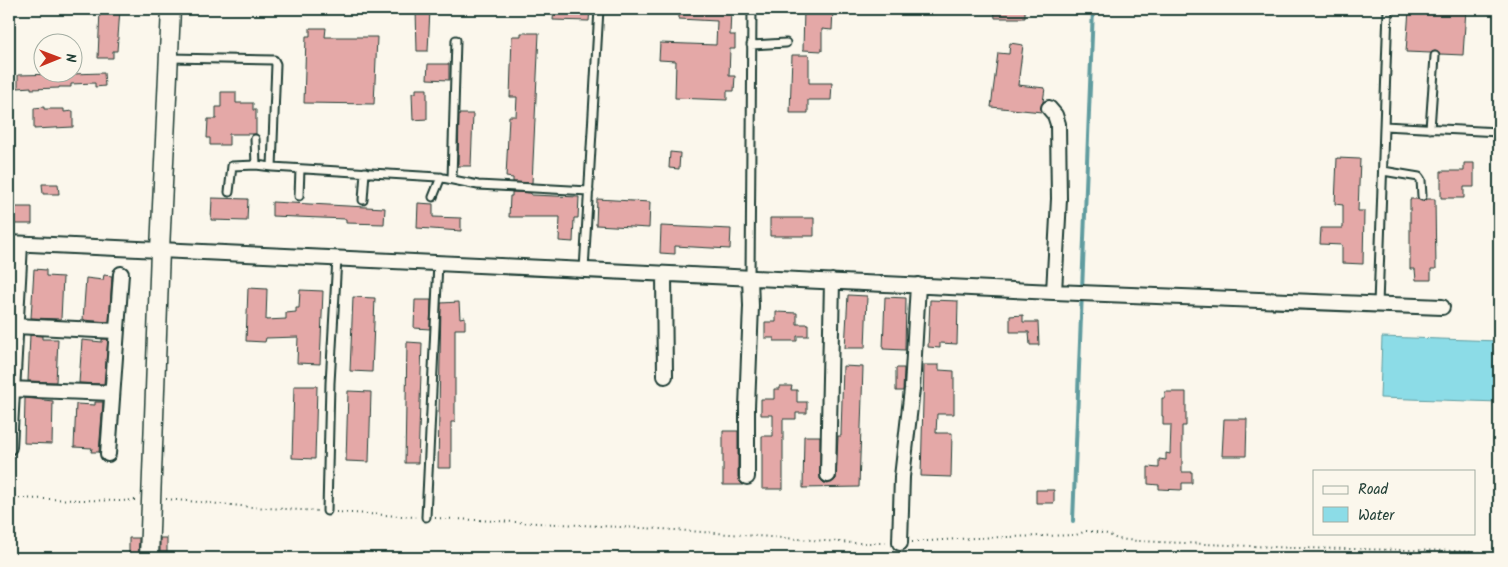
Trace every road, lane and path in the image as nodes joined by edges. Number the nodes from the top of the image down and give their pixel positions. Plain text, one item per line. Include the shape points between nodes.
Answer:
1 (172, 9) edge
2 (599, 9) edge
3 (752, 9) edge
4 (1388, 9) edge
5 (456, 40) dead end
6 (786, 43) dead end
7 (751, 45) junction
8 (1436, 56) dead end
9 (169, 58) junction
10 (1049, 108) dead end
11 (1384, 126) junction
12 (1430, 129) junction
13 (1499, 132) edge
14 (255, 139) dead end
15 (256, 165) junction
16 (272, 167) junction
17 (300, 169) junction
18 (1383, 171) junction
19 (365, 172) junction
20 (441, 177) junction
21 (452, 179) junction
22 (589, 191) junction
23 (229, 192) dead end
24 (299, 196) dead end
25 (433, 196) dead end
26 (1422, 196) dead end
27 (363, 200) dead end
28 (14, 244) edge
29 (160, 250) junction
30 (337, 258) junction
31 (438, 263) junction
32 (584, 270) junction
33 (121, 274) dead end
34 (664, 274) junction
35 (750, 278) junction
36 (832, 281) junction
37 (918, 285) junction
38 (1054, 292) junction
39 (1378, 305) junction
40 (1442, 307) dead end
41 (16, 326) junction
42 (116, 331) junction
43 (665, 376) dead end
44 (11, 389) edge
45 (112, 393) junction
46 (9, 447) edge
47 (108, 454) dead end
48 (828, 475) dead end
49 (747, 477) dead end
50 (9, 498) edge
51 (151, 499) junction
52 (327, 511) junction
53 (426, 517) junction
54 (900, 543) junction
55 (1499, 554) edge
56 (149, 558) edge

1 - 9 street
2 - 22 lane
3 - 7 lane
4 - 11 lane
5 - 21 lane
6 - 7 lane
7 - 35 lane
8 - 12 lane
9 - 16 lane via 274,60
9 - 29 street
10 - 38 street via 1058,124 1059,199
11 - 12 lane
11 - 18 lane
12 - 13 lane
14 - 15 lane
15 - 16 lane
15 - 23 lane via 232,166
16 - 17 lane
17 - 19 lane
17 - 24 lane
18 - 26 lane via 1419,177
18 - 39 lane
19 - 20 lane
19 - 27 lane
20 - 21 lane
20 - 25 lane
21 - 22 lane via 478,185
22 - 32 lane
28 - 29 street
28 - 41 street
29 - 30 street
29 - 51 street
30 - 31 street
30 - 52 lane
31 - 32 street
31 - 53 lane
32 - 34 street
33 - 42 street
34 - 35 street
34 - 43 street
35 - 36 street
35 - 49 street
36 - 37 street
36 - 48 street
37 - 38 street
37 - 54 street via 912,389 902,477
38 - 39 street
39 - 40 street
41 - 42 street
41 - 44 street
42 - 45 street
44 - 45 street
44 - 46 street
45 - 47 street
50 - 51 path
51 - 52 path
51 - 56 street
52 - 53 path
53 - 54 path via 853,543
54 - 55 path via 1076,535 1086,531 1138,541

